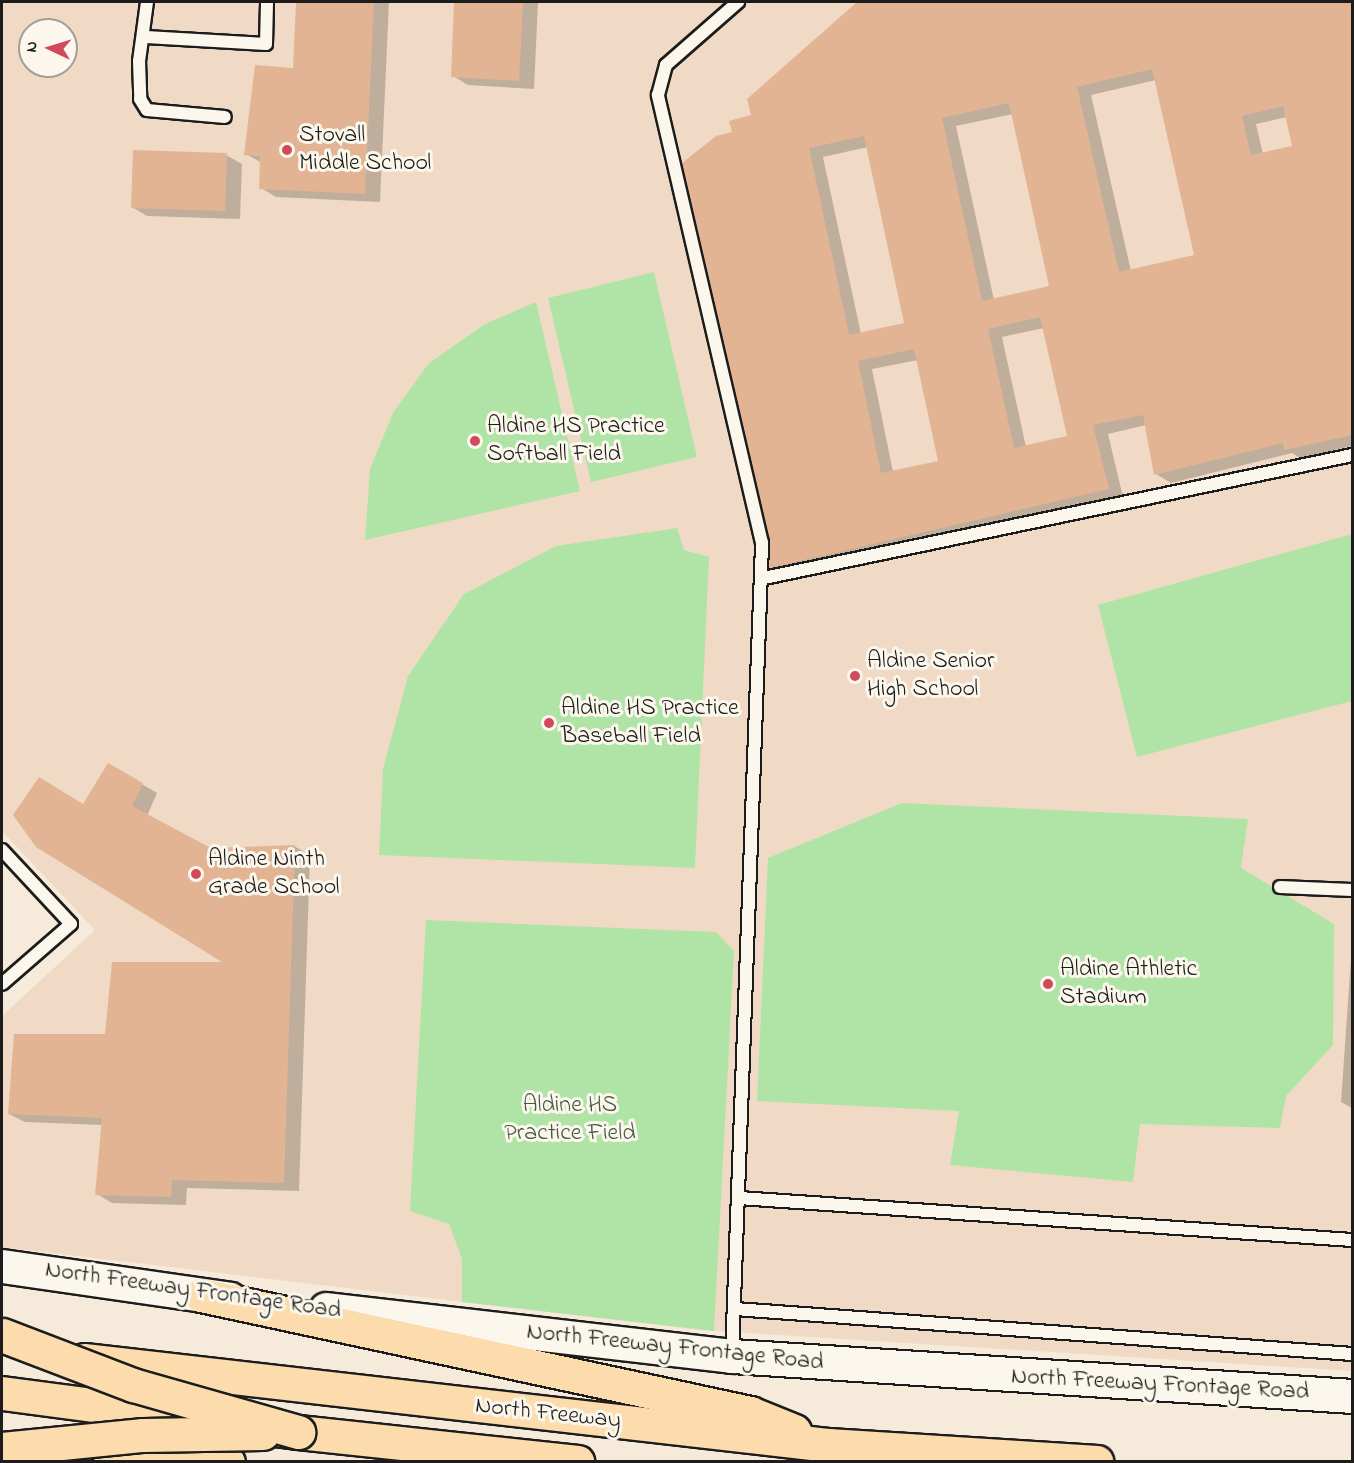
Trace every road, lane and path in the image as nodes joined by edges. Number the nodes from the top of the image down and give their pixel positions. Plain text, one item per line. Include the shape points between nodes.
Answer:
1 (147, 2) edge
2 (267, 2) edge
3 (738, 2) edge
4 (146, 37) junction
5 (225, 117) dead end
6 (1353, 455) edge
7 (764, 578) junction
8 (2, 850) edge
9 (1280, 887) dead end
10 (1353, 890) edge
11 (2, 984) edge
12 (739, 1198) junction
13 (1353, 1240) edge
14 (2, 1266) edge
15 (201, 1295) junction
16 (735, 1309) junction
17 (2, 1335) edge
18 (2, 1350) edge
19 (1353, 1354) edge
20 (732, 1356) junction
21 (2, 1393) edge
22 (1353, 1396) edge
23 (298, 1432) junction
24 (2, 1433) edge
25 (828, 1446) junction
26 (2, 1449) edge
27 (228, 1461) edge
28 (577, 1461) edge
29 (1096, 1461) edge

1 - 4 lane
2 - 4 lane via 266,44
3 - 7 lane via 666,65 658,95 762,543
4 - 5 lane via 139,61 140,99 147,110
6 - 7 lane
7 - 12 lane
8 - 11 lane via 71,924
9 - 10 lane
12 - 13 lane
12 - 16 lane
14 - 15 main road, North Freeway Frontage Road
15 - 20 main road, North Freeway Frontage Road
15 - 25 highway via 750,1413
16 - 19 lane
16 - 20 lane
17 - 23 highway, bridge via 133,1385
18 - 25 highway, North Freeway
20 - 22 main road, North Freeway Frontage Road
21 - 23 highway, North Freeway, bridge
23 - 26 highway, bridge via 143,1435
23 - 28 highway, North Freeway
24 - 27 highway
25 - 29 highway, North Freeway

